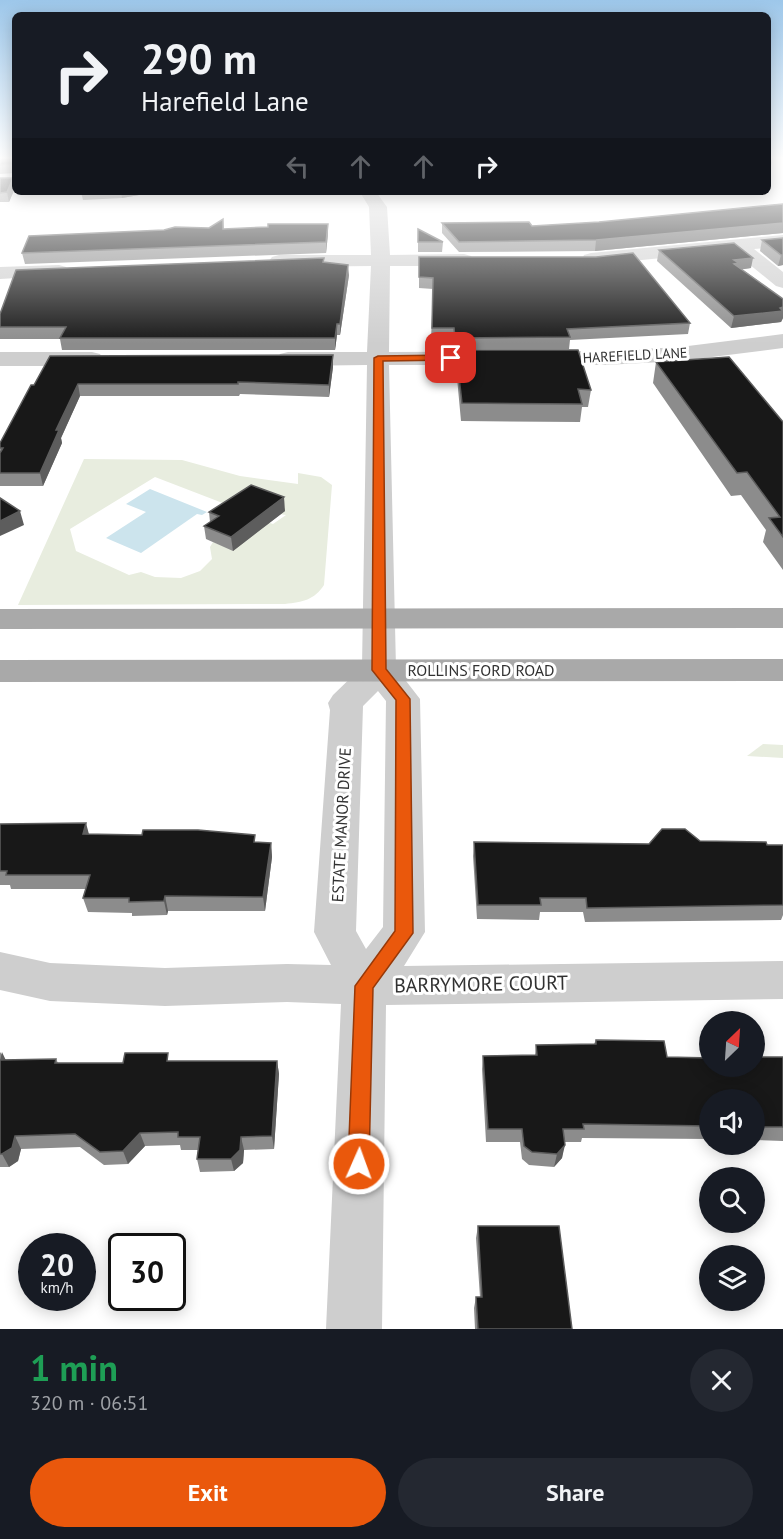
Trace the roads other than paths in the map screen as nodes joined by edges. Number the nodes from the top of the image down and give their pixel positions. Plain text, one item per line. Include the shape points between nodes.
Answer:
1 (379, 220) edge
2 (783, 241) edge
3 (738, 246) junction
4 (481, 260) edge
5 (572, 260) edge
6 (381, 261) junction
7 (260, 263) edge
8 (81, 270) edge
9 (0, 273) edge
10 (783, 282) edge
11 (783, 341) edge
12 (378, 358) junction
13 (115, 359) edge
14 (270, 359) edge
15 (3, 363) edge
16 (381, 618) junction
17 (783, 618) edge
18 (0, 619) edge
19 (379, 670) junction
20 (783, 670) edge
21 (0, 671) edge
22 (0, 971) edge
23 (783, 980) edge
24 (364, 986) junction
25 (354, 1329) edge

1 - 6 street
2 - 3 street
3 - 5 street
3 - 10 street
4 - 6 street
6 - 7 street
6 - 12 street
8 - 9 street
11 - 12 street, HAREFIELD LANE via 613,358
12 - 14 street, HAREFIELD LANE
12 - 16 street
13 - 15 street
16 - 17 main road
16 - 18 main road
16 - 19 street
19 - 20 main road, ROLLINS FORD ROAD
19 - 21 main road, ROLLINS FORD ROAD
19 - 24 street, ESTATE MANOR DRIVE via 345,704 335,932
19 - 24 street via 403,699 404,933
22 - 24 street, BARRYMORE COURT via 50,982 165,987 286,983
23 - 24 street, BARRYMORE COURT
24 - 25 street, ESTATE MANOR DRIVE

